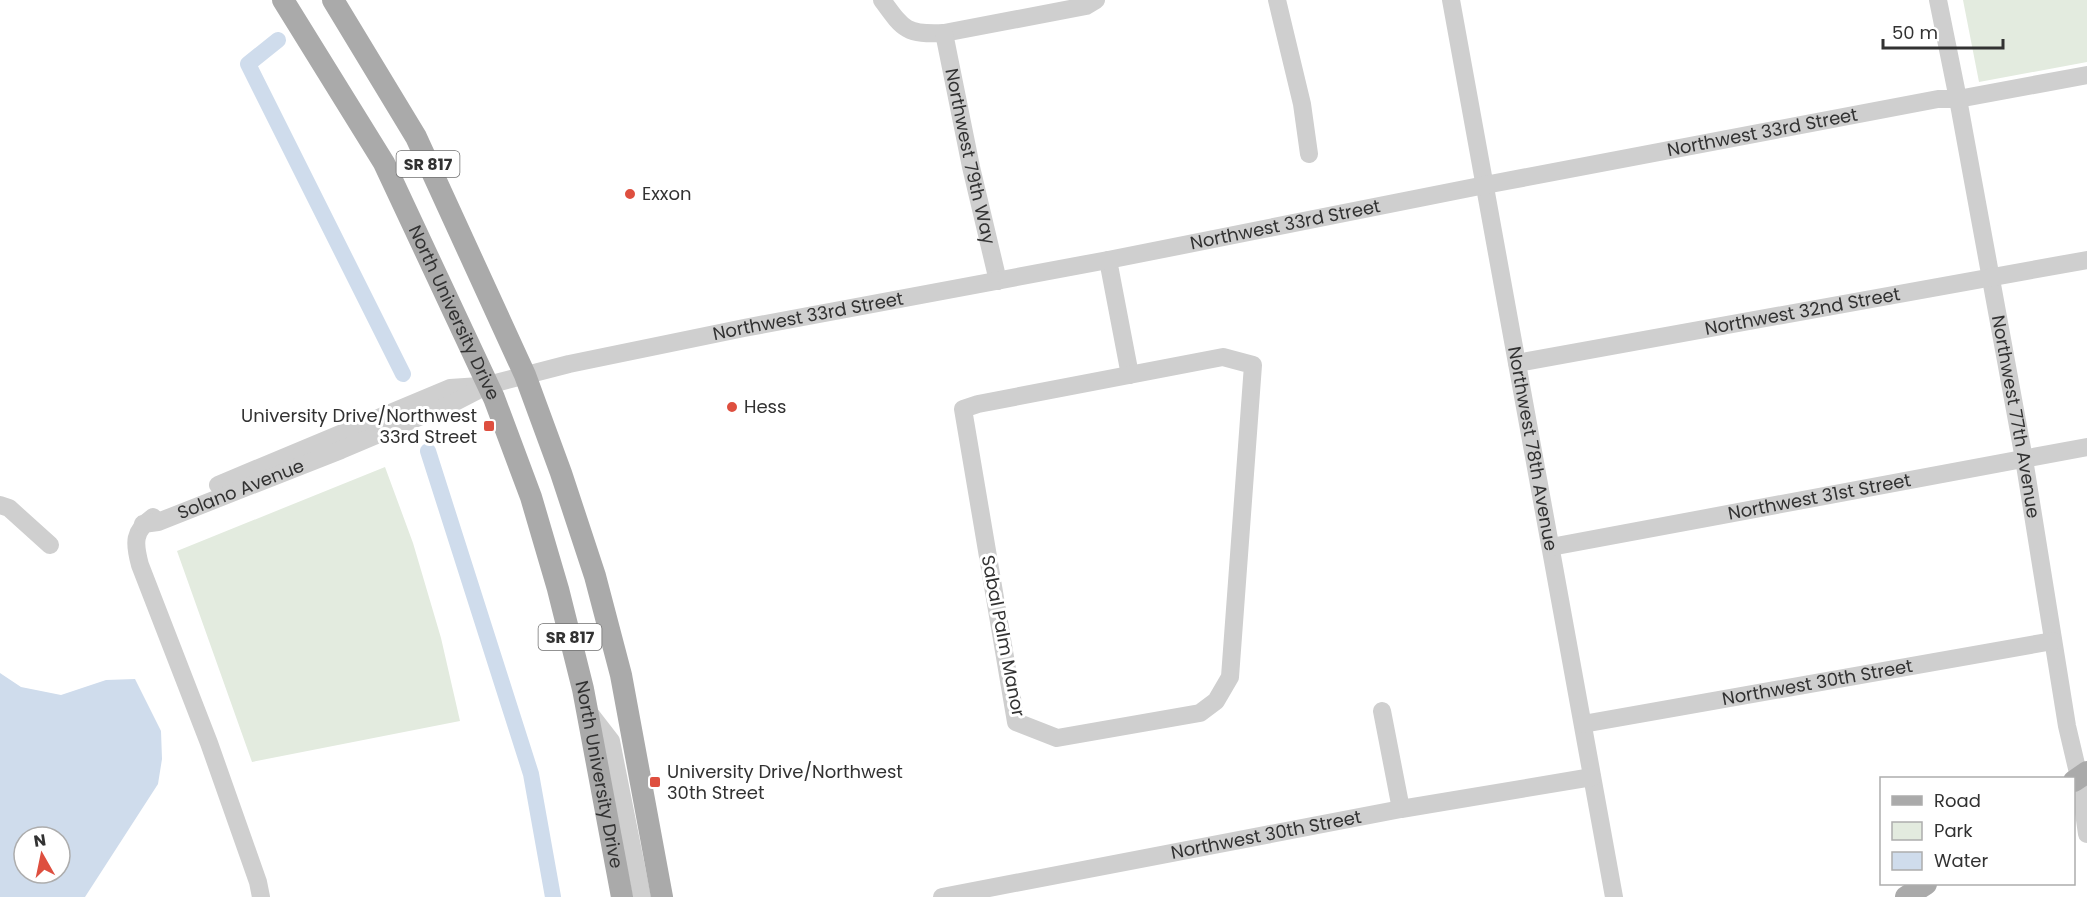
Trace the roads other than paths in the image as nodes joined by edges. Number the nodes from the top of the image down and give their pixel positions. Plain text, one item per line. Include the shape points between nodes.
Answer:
1 (283, 0) edge
2 (333, 0) edge
3 (882, 0) edge
4 (1096, 0) edge
5 (1277, 0) edge
6 (1451, 0) edge
7 (1938, 0) edge
8 (944, 33) junction
9 (2087, 75) edge
10 (1958, 99) junction
11 (1309, 154) dead end
12 (1485, 186) junction
13 (1108, 260) junction
14 (2087, 260) edge
15 (1991, 278) junction
16 (998, 280) junction
17 (1517, 363) junction
18 (525, 375) junction
19 (1130, 375) junction
20 (488, 385) junction
21 (2087, 447) edge
22 (2024, 459) junction
23 (0, 505) edge
24 (50, 545) dead end
25 (1551, 546) junction
26 (2053, 641) junction
27 (586, 708) junction
28 (1383, 711) dead end
29 (1583, 724) junction
30 (1593, 777) junction
31 (2080, 777) edge
32 (1401, 809) junction
33 (2087, 834) edge
34 (1924, 885) edge
35 (261, 897) edge
36 (622, 897) edge
37 (642, 897) edge
38 (662, 897) edge
39 (942, 897) edge
40 (1614, 897) edge
41 (1906, 897) edge

1 - 20 main road, North University Drive / SR 817 via 384,163
2 - 18 main road, North University Drive / SR 817 via 416,137
3 - 8 street via 900,25 920,34
4 - 8 street via 1086,6
5 - 11 street via 1302,104
6 - 12 street, Northwest 78th Avenue
7 - 10 street, Northwest 77th Avenue
8 - 16 street, Northwest 79th Way
9 - 10 street, Northwest 33rd Street
10 - 12 street, Northwest 33rd Street via 1938,99
10 - 15 street, Northwest 77th Avenue
12 - 13 street, Northwest 33rd Street
12 - 17 street, Northwest 78th Avenue
13 - 16 street, Northwest 33rd Street
13 - 19 street
14 - 15 street, Northwest 32nd Street
15 - 17 street, Northwest 32nd Street
15 - 22 street, Northwest 77th Avenue
16 - 18 street, Northwest 33rd Street via 744,327
17 - 25 street, Northwest 78th Avenue
18 - 20 street, Northwest 33rd Street
18 - 38 main road, North University Drive / SR 817 via 595,576 621,675
19 - 19 street, Sabal Palm Manor via 1223,357 1254,365 1230,677 1216,701 1200,713 1057,738 1016,722 963,409
20 - 27 main road, North University Drive / SR 817 via 531,497
20 - 35 street, Solano Avenue via 450,388 171,504 143,524 137,534 140,565 209,743
21 - 22 street, Northwest 31st Street
22 - 25 street, Northwest 31st Street
22 - 26 street, Northwest 77th Avenue
23 - 24 street via 9,508
25 - 29 street, Northwest 78th Avenue
26 - 29 street, Northwest 30th Street
26 - 31 street, Northwest 77th Avenue
27 - 36 main road, North University Drive / SR 817
27 - 37 street via 611,741
28 - 32 street
29 - 30 street, Northwest 78th Avenue
30 - 32 street, Northwest 30th Street
30 - 40 street, Northwest 78th Avenue
31 - 33 street, Northwest 77th Avenue
32 - 39 street, Northwest 30th Street
34 - 41 main road

